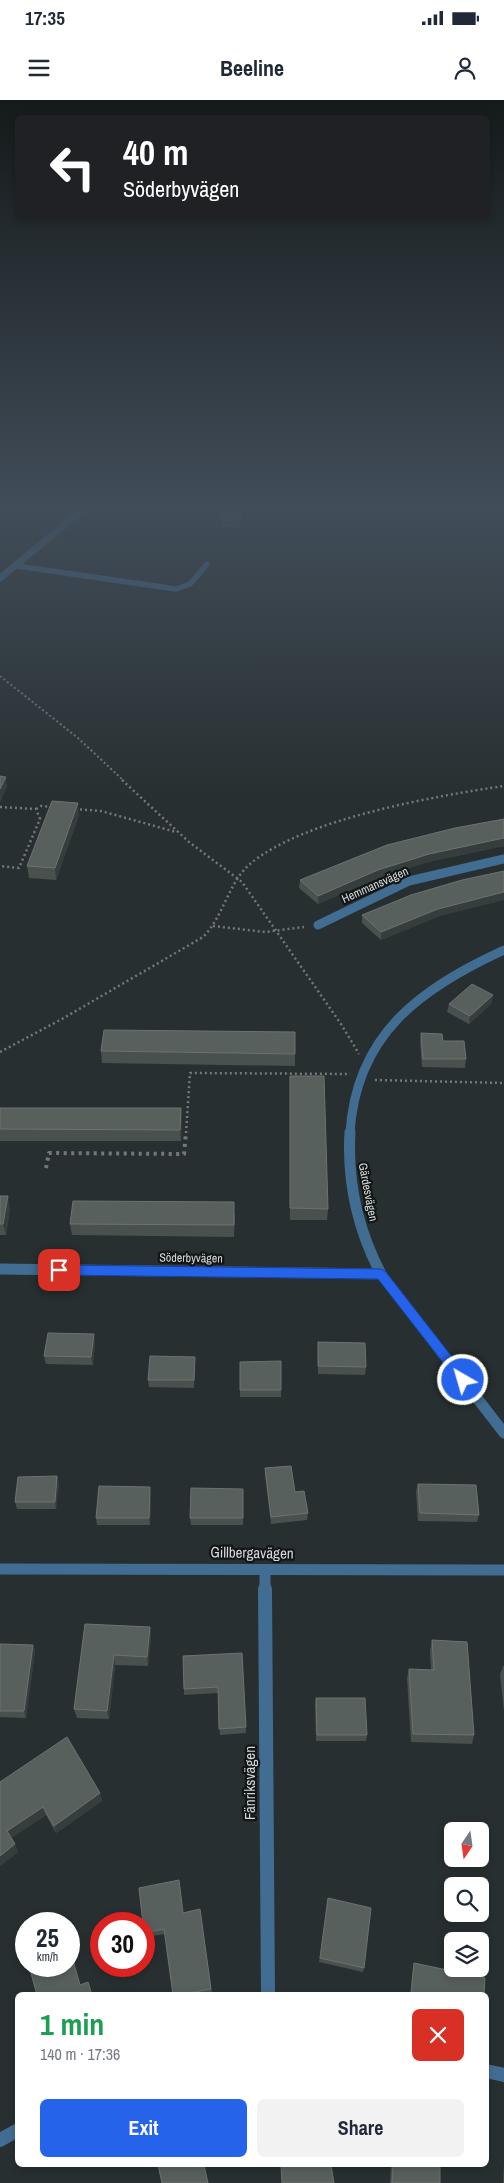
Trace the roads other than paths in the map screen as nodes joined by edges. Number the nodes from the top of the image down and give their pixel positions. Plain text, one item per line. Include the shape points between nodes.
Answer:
1 (504, 859) edge
2 (318, 925) road end
3 (504, 950) edge
4 (0, 1269) edge
5 (381, 1274) junction
6 (504, 1432) edge
7 (0, 1569) edge
8 (265, 1570) junction
9 (504, 1570) edge
10 (268, 1992) edge
11 (489, 2072) edge
12 (504, 2075) edge
13 (15, 2132) edge
14 (0, 2140) edge

1 - 2 street, Hemmansvägen via 409,881
3 - 5 street, Gärdesvägen via 427,992 393,1025 357,1076 349,1166 362,1228
4 - 5 street, Söderbyvägen
5 - 6 street, Gärdesvägen
7 - 8 street, Gillbergavägen
8 - 9 street, Gillbergavägen
8 - 10 street, Fänriksvägen
11 - 12 street
13 - 14 street

